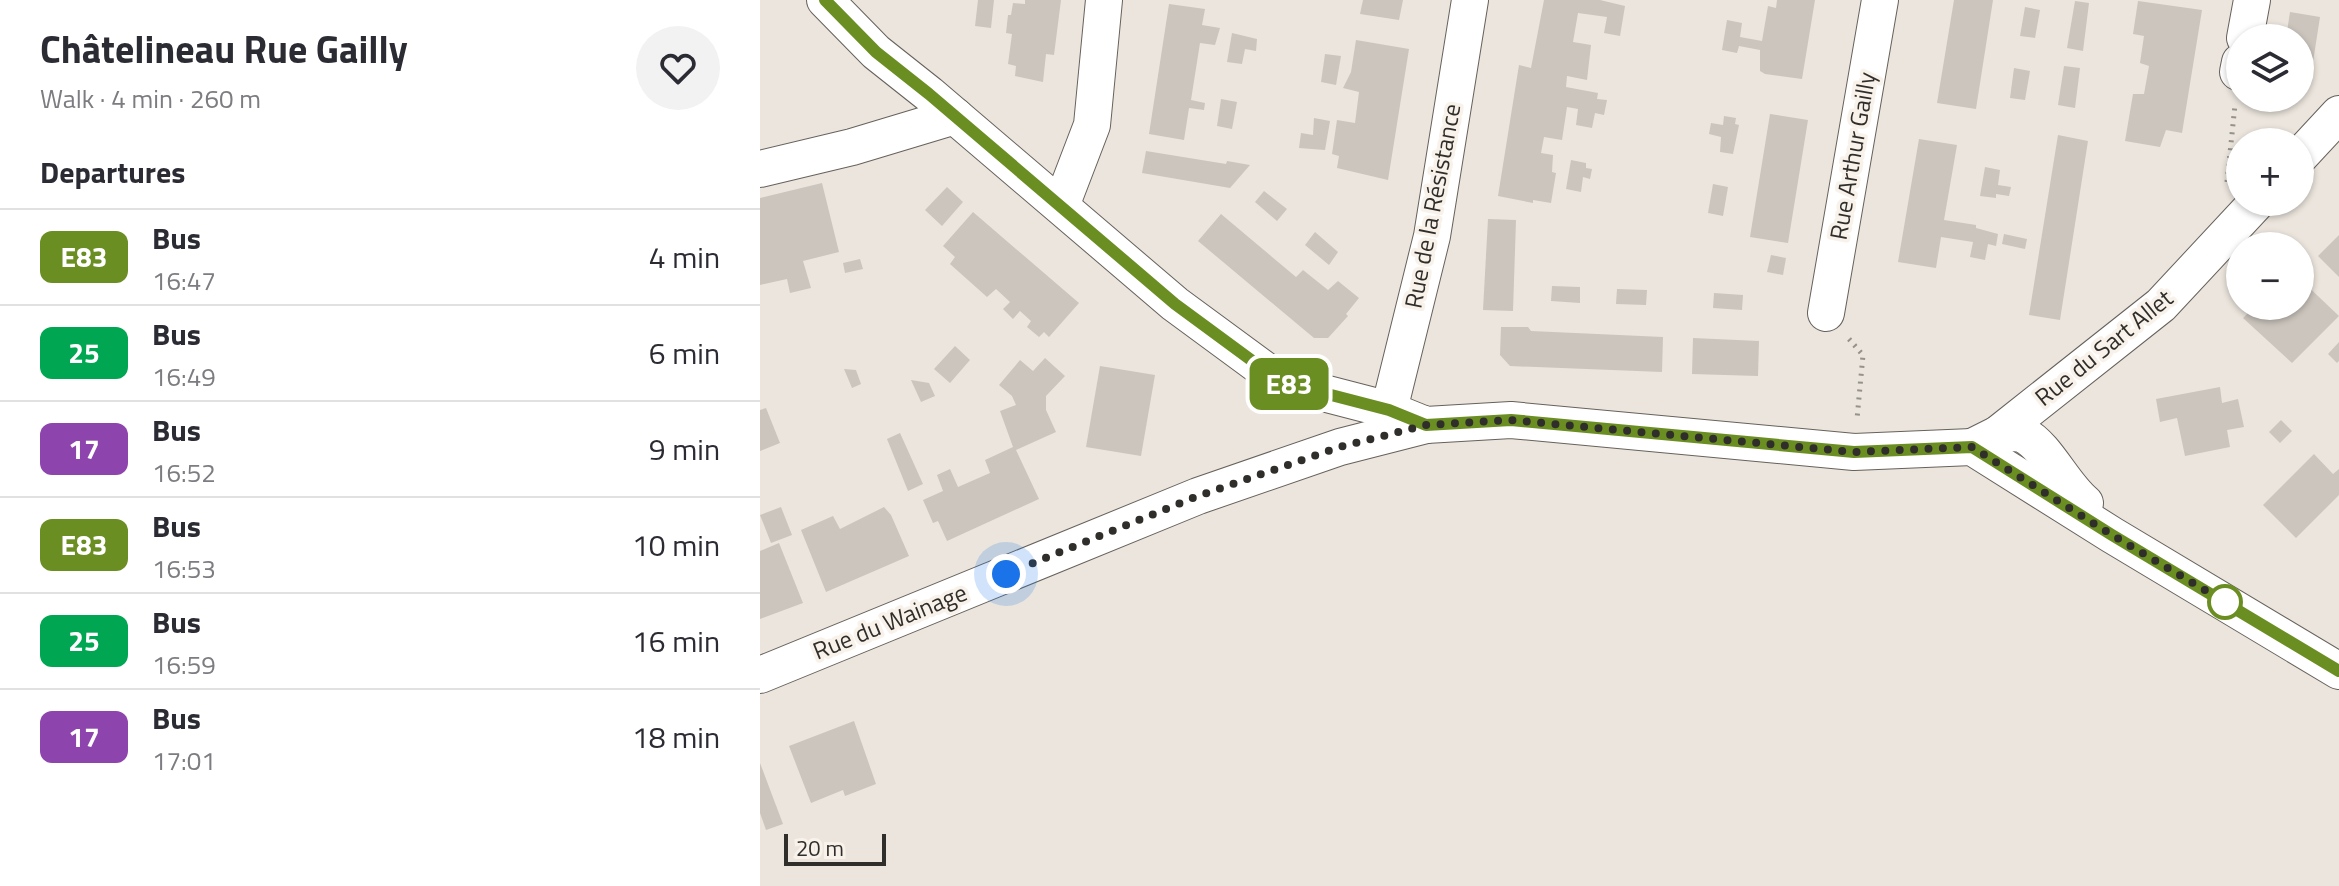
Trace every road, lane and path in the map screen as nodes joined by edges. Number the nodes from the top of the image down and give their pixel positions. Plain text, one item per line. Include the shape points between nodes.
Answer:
1 (825, 0) edge
2 (1104, 0) edge
3 (1470, 0) edge
4 (1880, 0) edge
5 (2252, 0) edge
6 (2247, 24) edge
7 (2235, 112) edge
8 (2339, 114) edge
9 (955, 116) junction
10 (2314, 141) edge
11 (760, 169) edge
12 (1061, 206) junction
13 (2244, 216) edge
14 (2226, 232) edge
15 (2229, 232) edge
16 (2226, 235) edge
17 (1826, 313) joint
18 (2073, 375) junction
19 (1389, 410) junction
20 (1426, 425) junction
21 (1985, 440) junction
22 (1854, 452) junction
23 (2072, 492) junction
24 (2165, 566) junction
25 (2339, 671) edge
26 (760, 675) edge

1 - 9 street via 876,52
2 - 12 street via 1092,125
3 - 19 street, Rue de la Résistance via 1432,236
4 - 17 street, Rue Arthur Gailly
5 - 6 street
7 - 14 path
8 - 10 street
9 - 11 street
9 - 12 street
12 - 19 street via 1175,304 1281,382
13 - 15 street, Rue du Sart Allet
16 - 18 street, Rue du Sart Allet via 2161,305
17 - 22 path via 1863,355
18 - 21 street, Rue du Sart Allet
18 - 23 street via 2058,404 2053,430
19 - 20 street
20 - 22 street via 1511,420
20 - 26 street, Rue du Wainage via 1340,447 1198,496
21 - 22 street
21 - 23 street via 2022,434
21 - 24 street via 2112,535
23 - 24 street
24 - 25 street

